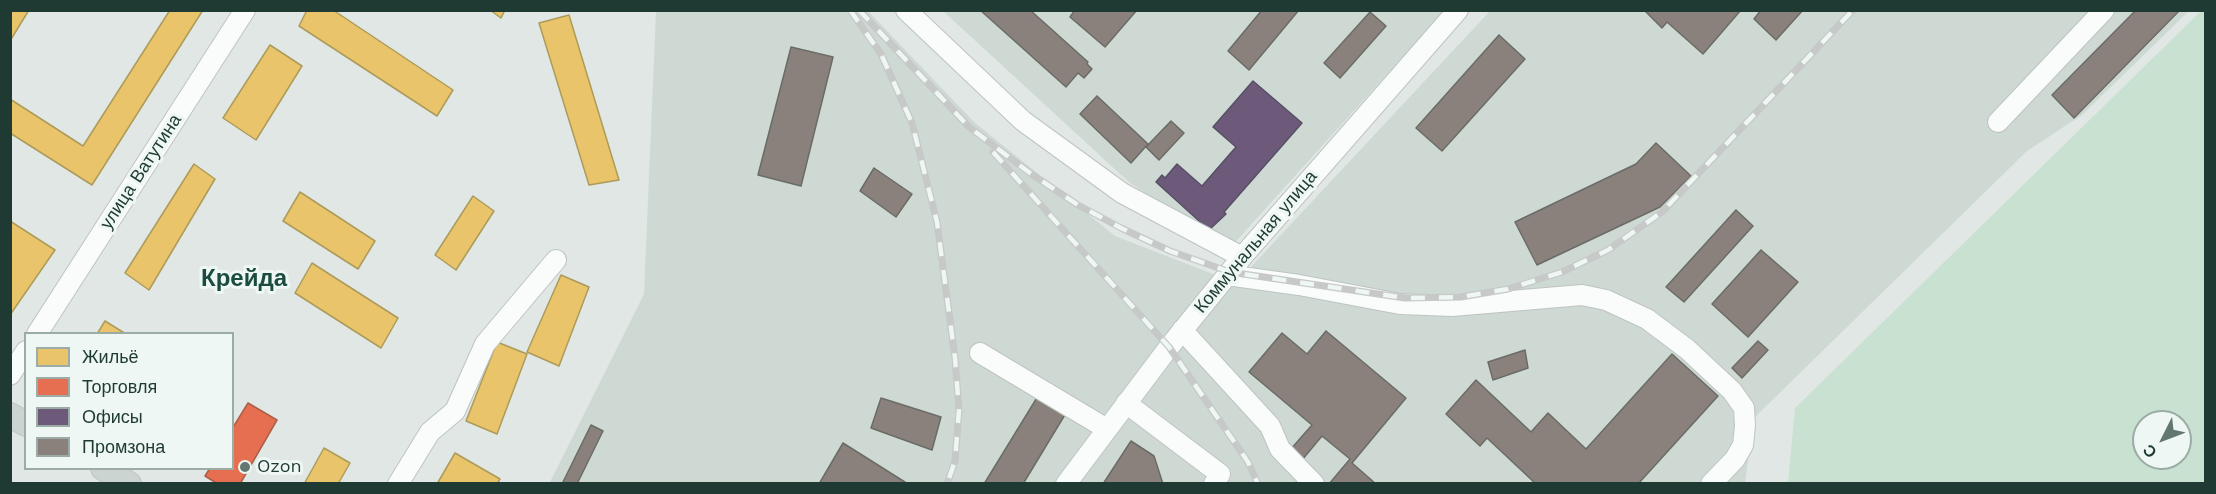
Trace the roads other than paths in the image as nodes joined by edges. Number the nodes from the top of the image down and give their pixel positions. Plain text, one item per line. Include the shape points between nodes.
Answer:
1 (245, 10) edge
2 (906, 10) edge
3 (1458, 10) edge
4 (2104, 10) edge
5 (1998, 122) dead end
6 (1242, 257) junction
7 (556, 260) dead end
8 (1227, 275) junction
9 (1182, 330) junction
10 (38, 332) edge
11 (980, 353) dead end
12 (1126, 403) junction
13 (10, 415) edge
14 (24, 423) edge
15 (1107, 429) junction
16 (106, 470) edge
17 (129, 483) edge
18 (398, 483) edge
19 (1066, 483) edge
20 (1214, 483) edge
21 (1314, 483) edge
22 (1711, 483) edge

1 - 10 street, улица Ватутина
2 - 6 street via 1023,121 1122,193
3 - 6 street, Коммунальная улица
4 - 5 street
6 - 8 street, Коммунальная улица
7 - 18 street via 485,344 455,411 425,426
8 - 9 street, Коммунальная улица
8 - 22 street via 1400,304 1452,306 1582,295 1606,300 1647,319 1687,349 1732,391 1744,408 1743,445
9 - 12 street, Коммунальная улица
9 - 21 street via 1270,426 1280,448
11 - 15 street
12 - 15 street, Коммунальная улица
12 - 20 street via 1220,474
13 - 14 main road
15 - 19 street, Коммунальная улица
16 - 17 main road

